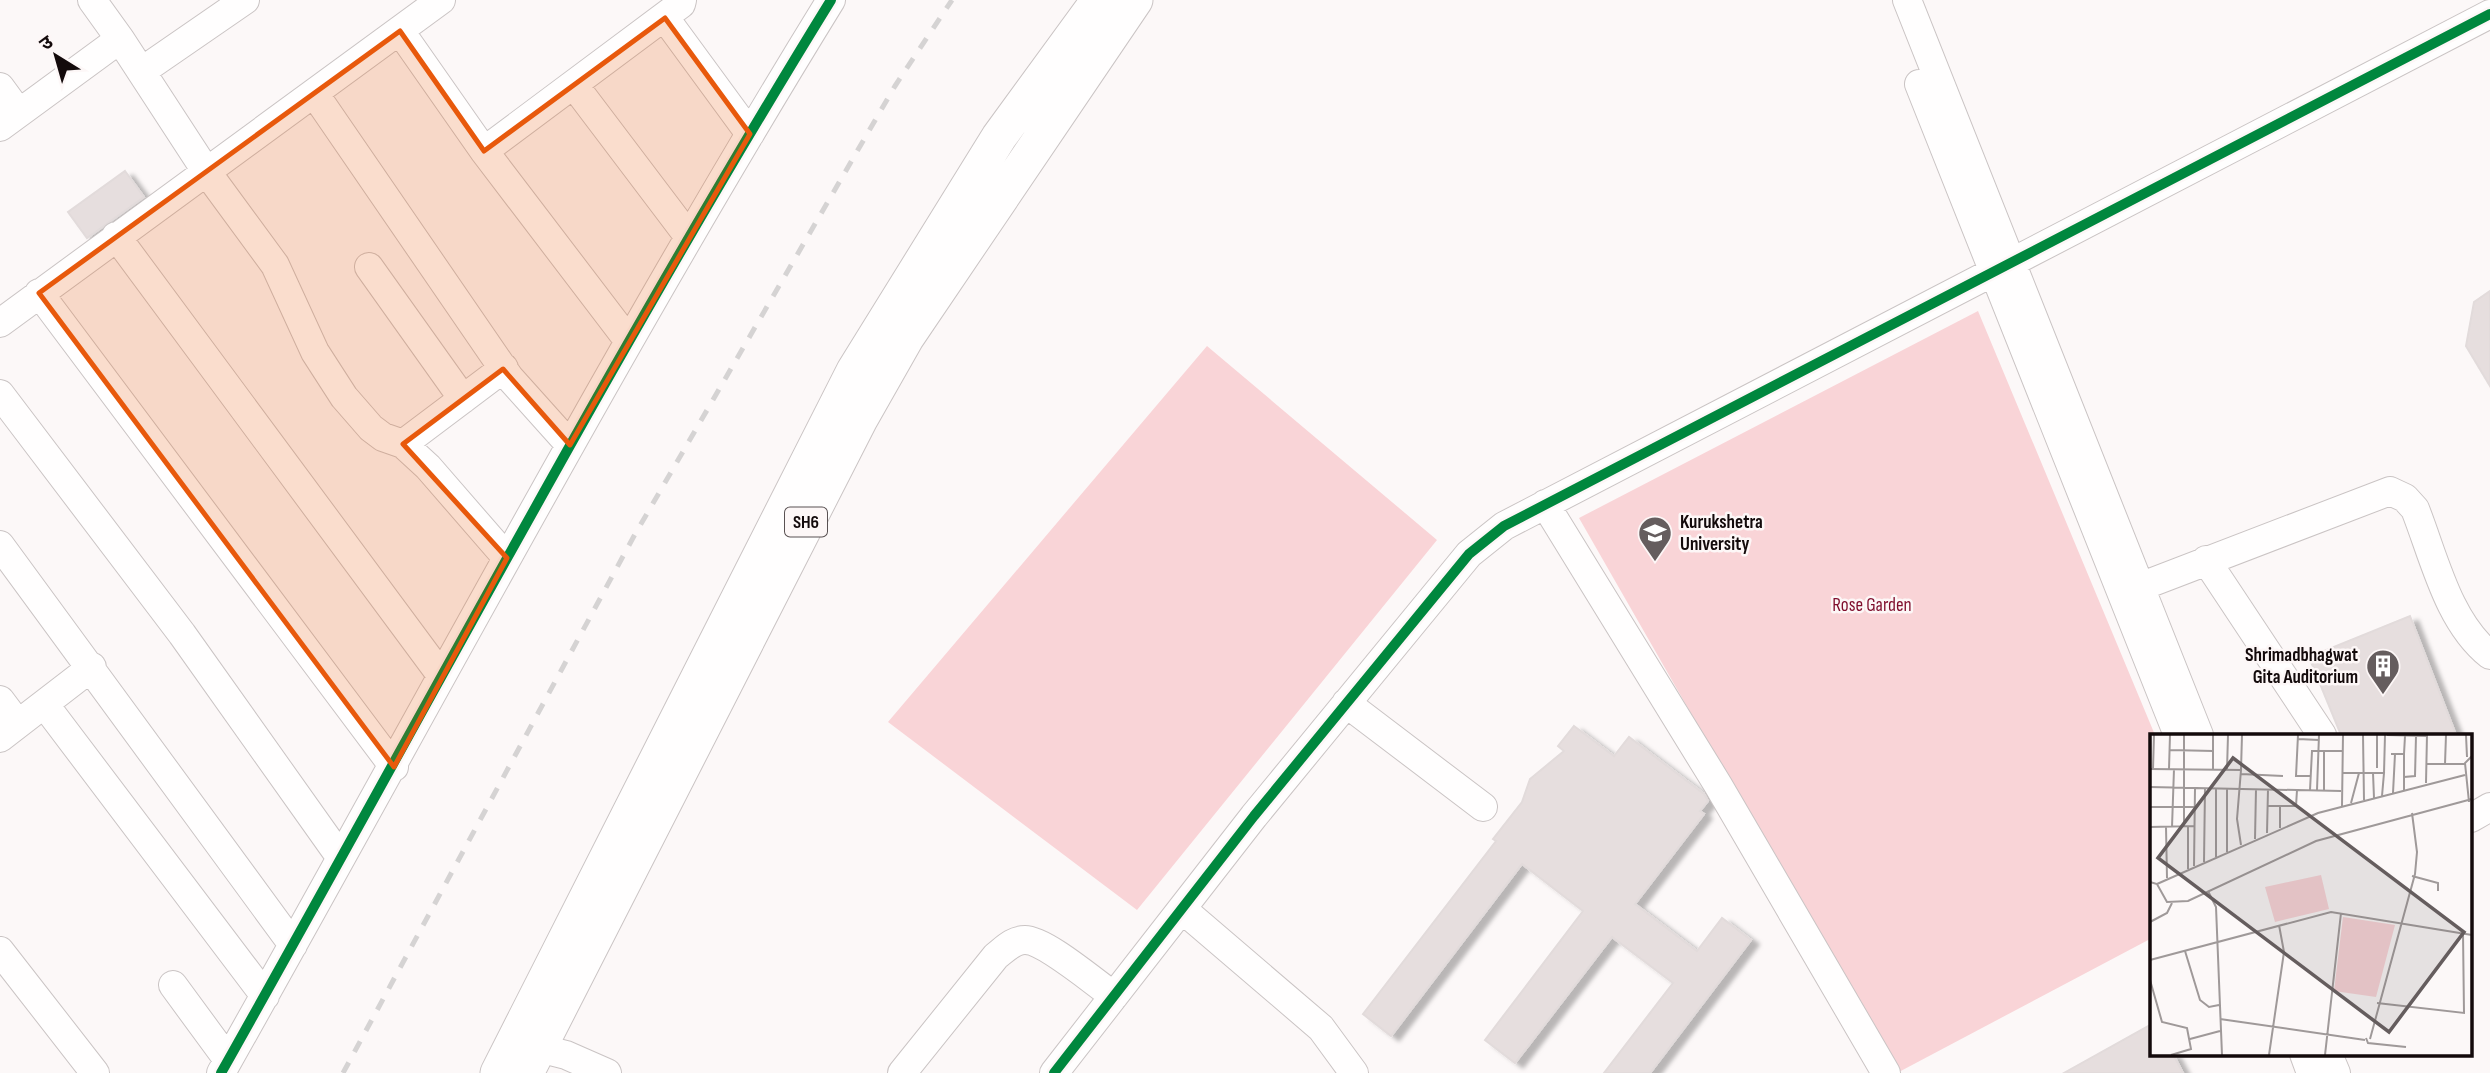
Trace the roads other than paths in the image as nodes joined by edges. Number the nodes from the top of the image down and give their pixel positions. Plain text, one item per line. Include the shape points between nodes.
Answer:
1 (92, 0) edge
2 (245, 0) edge
3 (441, 0) edge
4 (831, 0) edge
5 (1099, 0) edge
6 (1135, 0) edge
7 (1887, 0) edge
8 (1907, 0) edge
9 (674, 9) edge
10 (2487, 13) edge
11 (406, 17) edge
12 (120, 39) junction
13 (142, 71) junction
14 (574, 85) junction
15 (0, 87) edge
16 (314, 93) junction
17 (9, 120) edge
18 (750, 134) junction
19 (484, 151) junction
20 (206, 171) junction
21 (116, 236) junction
22 (688, 237) junction
23 (369, 267) dead end
24 (2002, 268) junction
25 (39, 293) junction
26 (0, 323) edge
27 (628, 340) junction
28 (504, 368) junction
29 (0, 394) edge
30 (463, 399) junction
31 (403, 444) junction
32 (570, 445) junction
33 (1545, 504) junction
34 (0, 545) edge
35 (507, 558) junction
36 (2206, 560) junction
37 (2131, 591) junction
38 (2490, 655) edge
39 (92, 667) junction
40 (442, 675) junction
41 (0, 700) edge
42 (1346, 704) junction
43 (45, 705) junction
44 (9, 731) edge
45 (2178, 734) edge
46 (2199, 734) edge
47 (2321, 734) edge
48 (394, 767) junction
49 (1483, 807) dead end
50 (2490, 807) edge
51 (2472, 817) edge
52 (341, 858) junction
53 (1182, 908) junction
54 (293, 945) junction
55 (0, 951) edge
56 (173, 985) dead end
57 (264, 996) junction
58 (1114, 996) junction
59 (2305, 1056) edge
60 (2329, 1056) edge
61 (517, 1062) edge
62 (225, 1066) edge
63 (93, 1073) edge
64 (607, 1073) edge
65 (902, 1073) edge
66 (1054, 1073) edge
67 (1354, 1073) edge
68 (1886, 1073) edge
69 (2311, 1073) edge
70 (2336, 1073) edge

1 - 12 street
2 - 13 street
3 - 11 street
4 - 18 street
5 - 61 main road, SH6 via 999,137 854,371
6 - 61 main road, SH6 via 906,338
7 - 24 street
8 - 24 street
9 - 14 street
9 - 18 street
10 - 24 street
11 - 16 street
11 - 19 street
12 - 13 street
12 - 17 street
13 - 20 street
14 - 19 street
14 - 22 street
15 - 17 street
16 - 20 street
16 - 28 street
18 - 22 street
19 - 27 street
20 - 21 street
20 - 31 street via 275,265 315,352 344,397 383,438
21 - 25 street
21 - 40 street
22 - 27 street
23 - 30 street
24 - 33 street
24 - 37 street
25 - 26 street
25 - 48 street
27 - 32 street
28 - 30 street
28 - 32 street
29 - 52 street via 182,634
30 - 31 street
31 - 35 street
32 - 35 street
33 - 42 street via 1504,526 1469,554
33 - 68 street via 1718,785
34 - 39 street
35 - 40 street
36 - 37 street
36 - 38 street via 2390,491 2415,509 2455,611 2476,644
36 - 47 street
37 - 45 street
37 - 46 street
39 - 43 street
39 - 54 street
40 - 48 street
41 - 44 street
42 - 49 street
42 - 53 street
43 - 44 street
43 - 57 street
48 - 52 street
50 - 51 street
52 - 54 street
53 - 58 street
53 - 67 street via 1321,1028
54 - 57 street
55 - 63 street
56 - 62 street
57 - 62 street
58 - 65 street via 1042,946 1014,941 996,956
58 - 66 street
59 - 69 street
60 - 70 street
61 - 64 street via 566,1055

